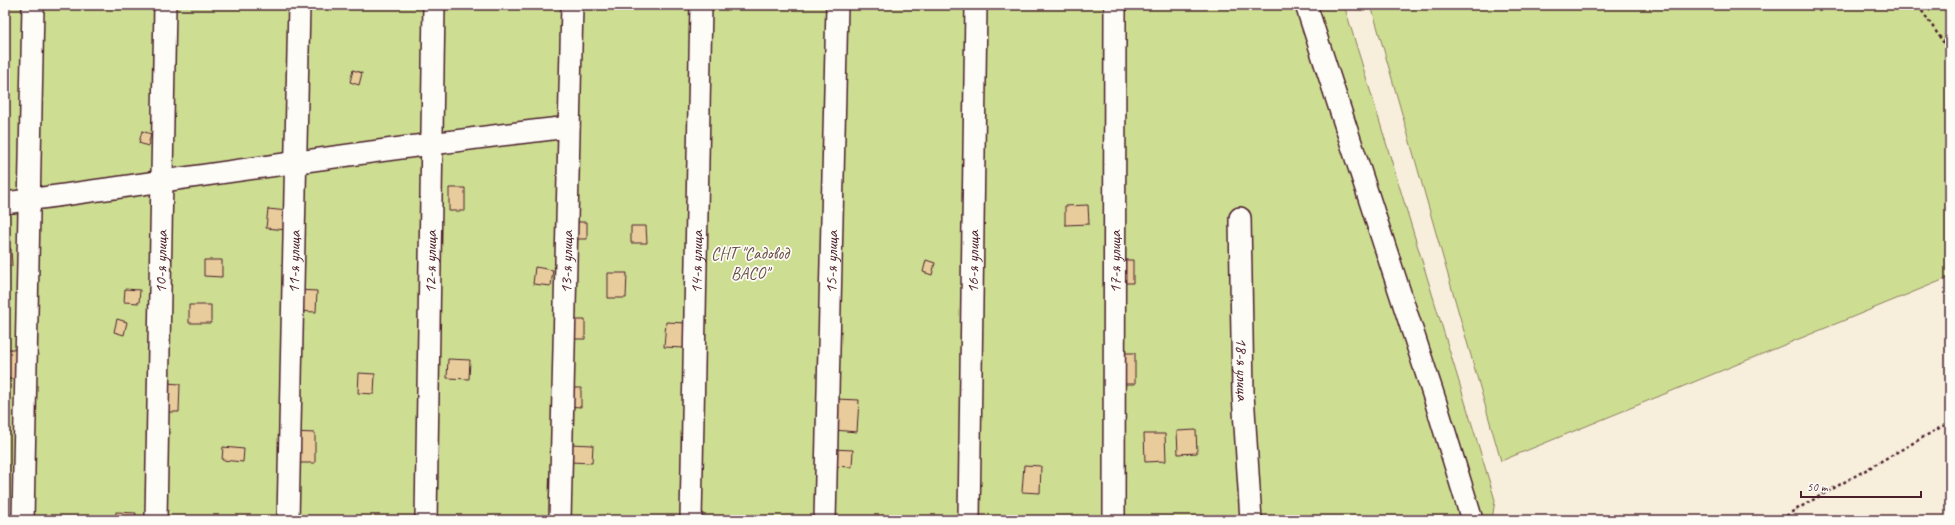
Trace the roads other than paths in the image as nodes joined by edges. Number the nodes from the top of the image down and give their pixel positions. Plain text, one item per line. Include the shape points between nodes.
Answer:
1 (33, 5) edge
2 (165, 5) edge
3 (299, 5) edge
4 (434, 5) edge
5 (572, 5) edge
6 (701, 5) edge
7 (837, 5) edge
8 (976, 5) edge
9 (1115, 5) edge
10 (1306, 5) edge
11 (569, 127) junction
12 (432, 142) junction
13 (296, 163) junction
14 (161, 182) junction
15 (29, 200) junction
16 (5, 203) edge
17 (1240, 218) dead end
18 (23, 520) edge
19 (156, 520) edge
20 (288, 520) edge
21 (426, 520) edge
22 (560, 520) edge
23 (691, 520) edge
24 (826, 520) edge
25 (969, 520) edge
26 (1114, 520) edge
27 (1250, 520) edge
28 (1472, 520) edge

1 - 15 street
2 - 14 street, 10-я улица
3 - 13 street, 11-я улица
4 - 12 street, 12-я улица
5 - 11 street, 13-я улица
6 - 23 street, 14-я улица
7 - 24 street, 15-я улица
8 - 25 street, 16-я улица
9 - 26 street, 17-я улица
10 - 28 street
11 - 12 street
11 - 22 street, 13-я улица
12 - 13 street
12 - 21 street, 12-я улица
13 - 14 street
13 - 20 street, 11-я улица
14 - 15 street
14 - 19 street, 10-я улица
15 - 16 street
15 - 18 street
17 - 27 street, 18-я улица via 1243,394

